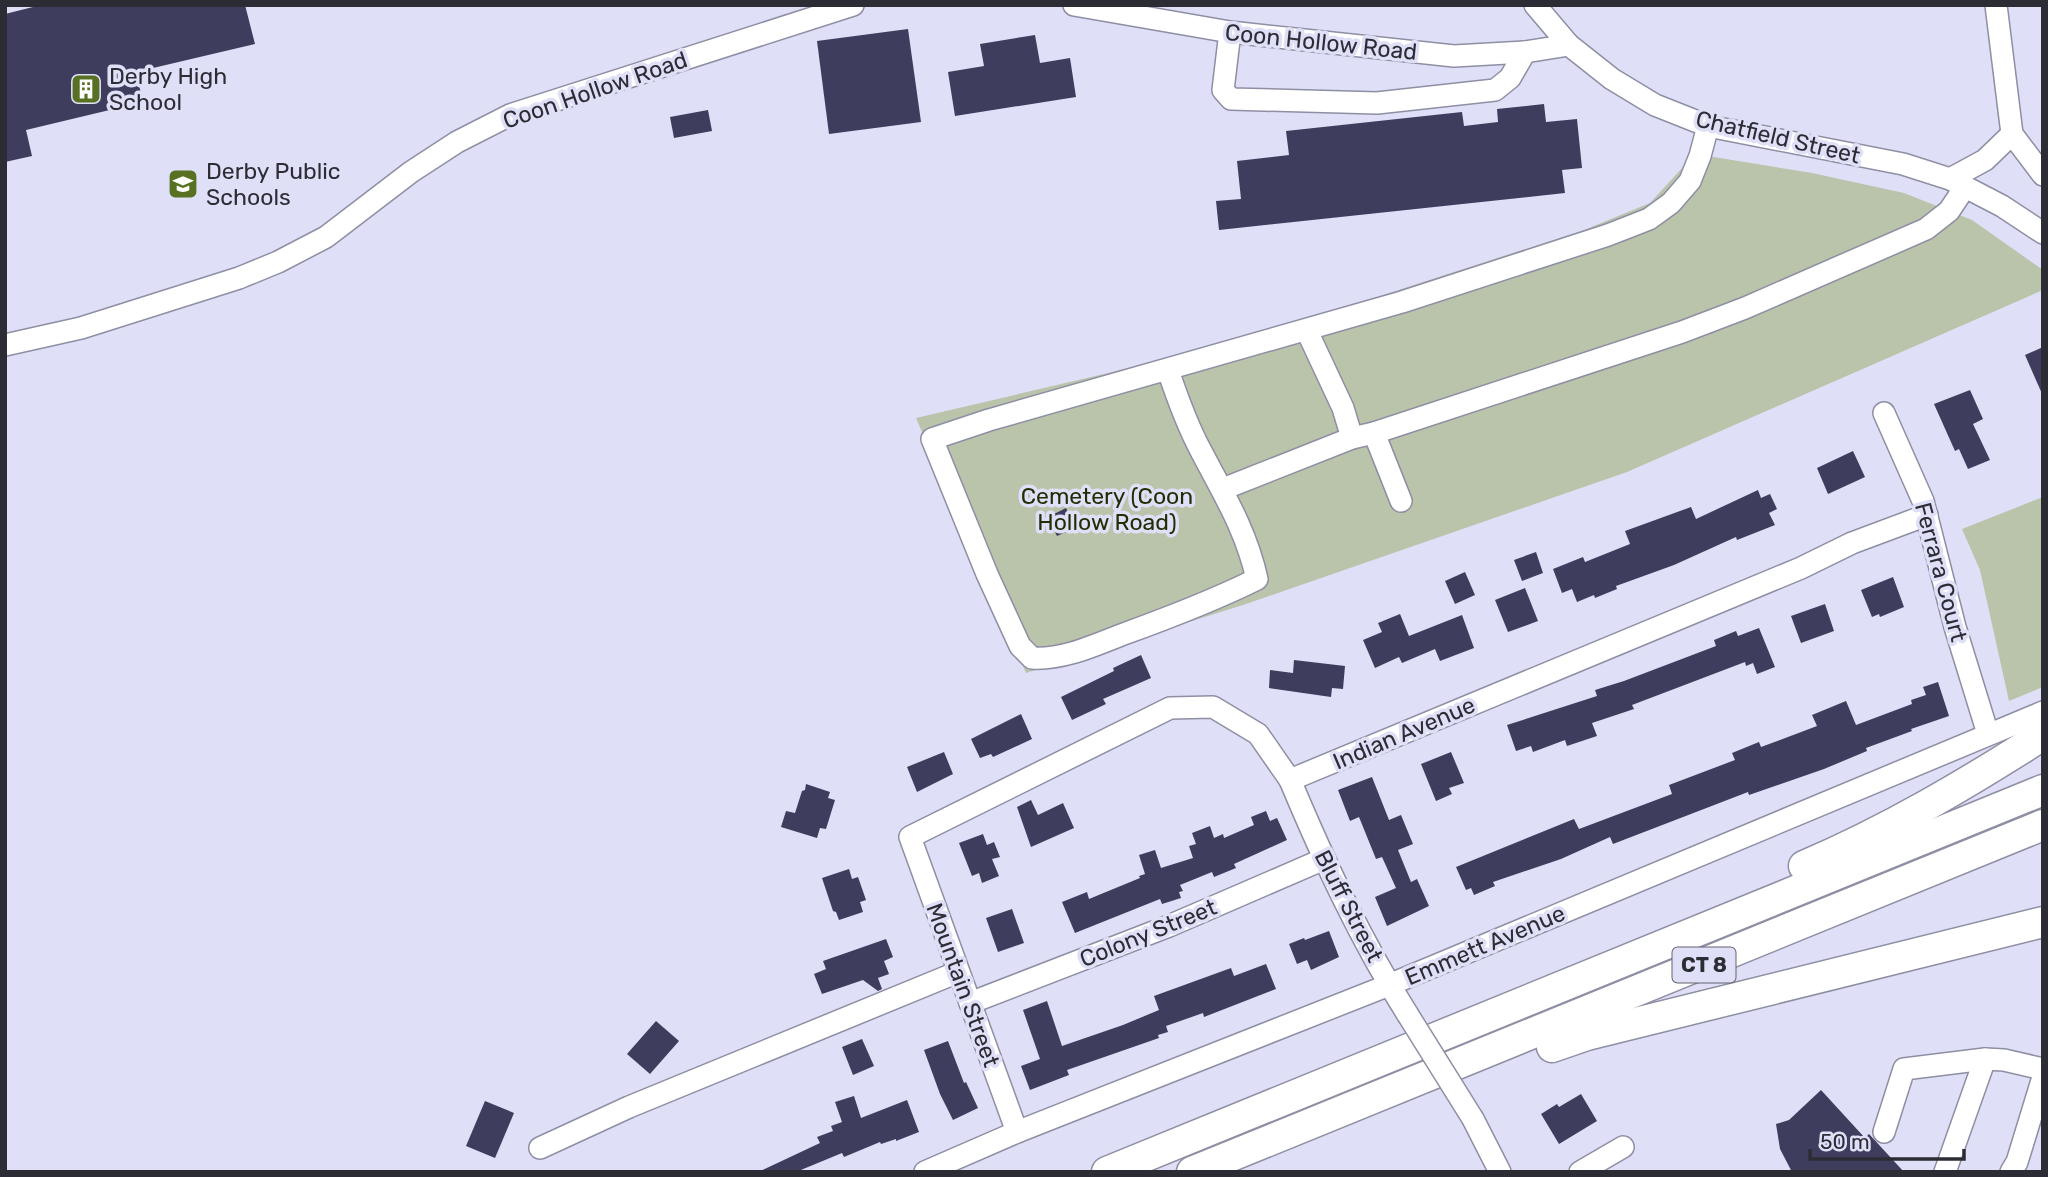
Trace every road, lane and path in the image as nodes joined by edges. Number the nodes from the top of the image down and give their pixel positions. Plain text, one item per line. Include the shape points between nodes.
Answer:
1 (853, 5) edge
2 (1074, 5) edge
3 (1535, 5) edge
4 (1996, 5) edge
5 (1230, 32) junction
6 (1569, 45) junction
7 (1525, 52) junction
8 (1708, 126) junction
9 (2012, 134) junction
10 (2043, 175) edge
11 (1957, 183) junction
12 (2043, 233) edge
13 (1307, 331) junction
14 (5, 345) edge
15 (1168, 370) junction
16 (1884, 413) dead end
17 (1374, 433) junction
18 (1352, 438) junction
19 (1223, 489) junction
20 (1401, 501) dead end
21 (1927, 515) junction
22 (2043, 712) edge
23 (1988, 734) junction
24 (2043, 735) edge
25 (1290, 780) junction
26 (2043, 790) edge
27 (2043, 825) edge
28 (1324, 859) junction
29 (2043, 922) edge
30 (958, 972) junction
31 (1389, 985) junction
32 (970, 1003) junction
33 (1508, 1010) junction
34 (1985, 1059) junction
35 (2043, 1069) edge
36 (2043, 1077) edge
37 (1364, 1103) junction
38 (1017, 1132) junction
39 (1884, 1132) dead end
40 (1623, 1147) dead end
41 (540, 1148) dead end
42 (925, 1172) edge
43 (1107, 1172) edge
44 (1192, 1172) edge
45 (1500, 1172) edge
46 (1580, 1172) edge
47 (1945, 1172) edge
48 (2011, 1172) edge

1 - 14 street, Coon Hollow Road via 510,115 422,164 326,237 278,262 81,328
2 - 5 street, Coon Hollow Road
3 - 6 street, Chatfield Street
4 - 9 street
5 - 7 street, Coon Hollow Road via 1454,56
5 - 7 street via 1223,90 1231,99 1377,103 1494,90 1510,78
6 - 7 street, Coon Hollow Road
6 - 8 street, Chatfield Street via 1612,79 1656,105
8 - 11 street, Chatfield Street via 1903,164
8 - 13 street via 1690,181 1649,219
9 - 10 street
9 - 11 street
11 - 12 street, Chatfield Street
11 - 17 street via 1949,211 1926,229 1745,309
13 - 15 street
13 - 18 street
15 - 19 street via 1200,449
15 - 19 street via 932,439 1020,646 1032,658 1046,659 1084,649 1210,603 1257,579 1248,542
16 - 21 street, Ferrara Court
17 - 18 street
17 - 20 street
18 - 19 street
21 - 23 street, Ferrara Court
21 - 25 street, Indian Avenue
22 - 23 street, Emmett Avenue
23 - 31 street, Emmett Avenue
24 - 33 highway via 1879,832 1668,921
25 - 28 street, Bluff Street
25 - 30 street, Mountain Street via 1258,734 1213,706 1170,708 910,837
26 - 33 highway, CT 8
27 - 37 highway, CT 8
28 - 31 street, Bluff Street
28 - 32 street, Colony Street via 1169,926
29 - 37 highway via 1587,1035 1488,1070
30 - 32 street, Mountain Street
30 - 41 street
31 - 38 street, Emmett Avenue
31 - 45 street, Bluff Street, bridge via 1473,1119
32 - 38 street, Mountain Street
33 - 43 highway, CT 8
34 - 35 street
34 - 39 street via 1904,1069
34 - 47 street
36 - 48 street
37 - 44 highway, CT 8
38 - 42 street, Emmett Avenue
40 - 46 street

